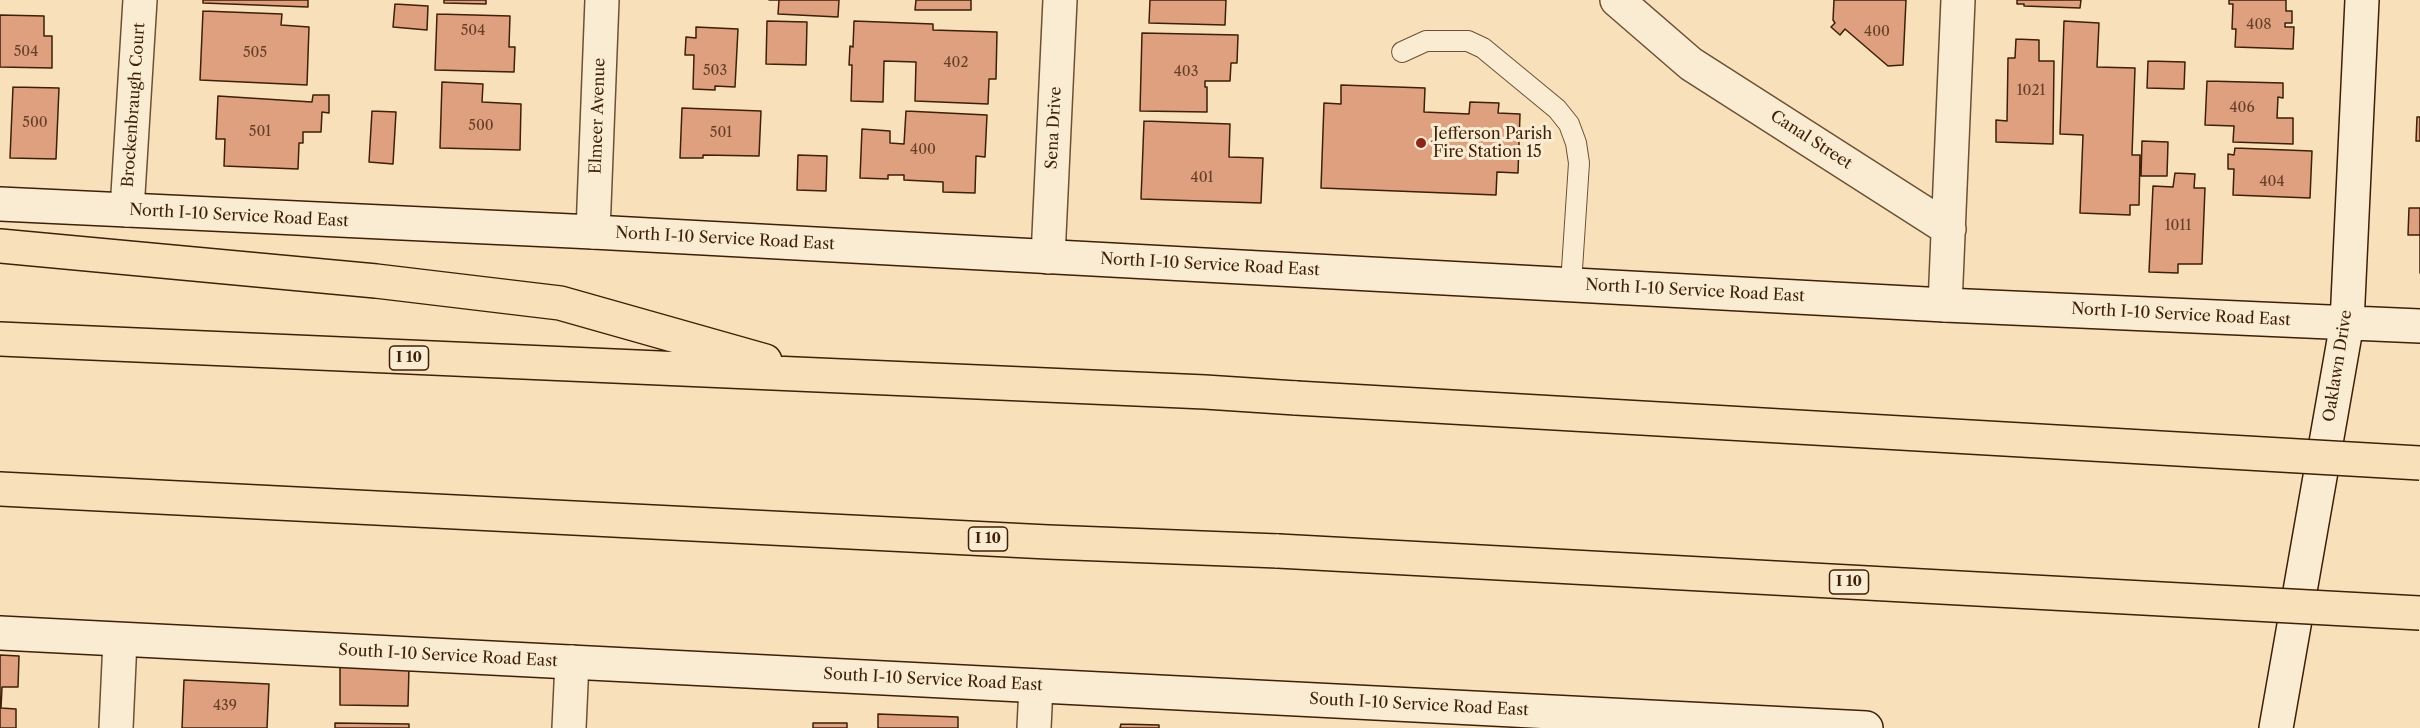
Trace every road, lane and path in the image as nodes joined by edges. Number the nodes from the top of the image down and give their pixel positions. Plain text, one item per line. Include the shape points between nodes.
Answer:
1 (140, 0) edge
2 (602, 0) edge
3 (1060, 0) edge
4 (1617, 0) edge
5 (1958, 0) edge
6 (2362, 0) edge
7 (1402, 52) dead end
8 (0, 204) edge
9 (127, 210) junction
10 (1949, 229) junction
11 (593, 232) junction
12 (0, 246) edge
13 (1048, 257) junction
14 (1571, 284) junction
15 (1945, 305) junction
16 (2347, 323) junction
17 (2420, 326) edge
18 (0, 339) edge
19 (818, 376) junction
20 (2420, 462) edge
21 (0, 489) edge
22 (2420, 613) edge
23 (0, 633) edge
24 (120, 640) junction
25 (572, 662) junction
26 (1036, 686) junction
27 (1461, 717) edge
28 (116, 728) edge
29 (569, 728) edge
30 (1034, 728) edge
31 (1856, 728) edge
32 (2276, 728) edge

1 - 9 street, Brockenbraugh Court
2 - 11 street, Elmeer Avenue
3 - 13 street, Sena Drive
4 - 10 street, Canal Street via 1691,64
5 - 10 street
6 - 16 street, Oaklawn Drive
7 - 14 lane via 1426,41 1468,41 1483,48 1557,109 1569,124 1578,164
8 - 9 street, North I-10 Service Road East
9 - 11 street, North I-10 Service Road East
10 - 15 street
11 - 13 street, North I-10 Service Road East
12 - 19 highway via 376,281 560,303
13 - 14 street, North I-10 Service Road East
14 - 15 street, North I-10 Service Road East
15 - 16 street, North I-10 Service Road East
16 - 17 street, North I-10 Service Road East
16 - 32 street, Oaklawn Drive
18 - 19 highway, I 10
19 - 20 highway, I 10, bridge via 1205,392
21 - 22 highway, I 10, bridge via 1278,551
23 - 24 street, South I-10 Service Road East
24 - 25 street, South I-10 Service Road East
24 - 28 street
25 - 26 street, South I-10 Service Road East
25 - 29 street
26 - 27 street, South I-10 Service Road East
26 - 30 street
27 - 31 street, South I-10 Service Road East

